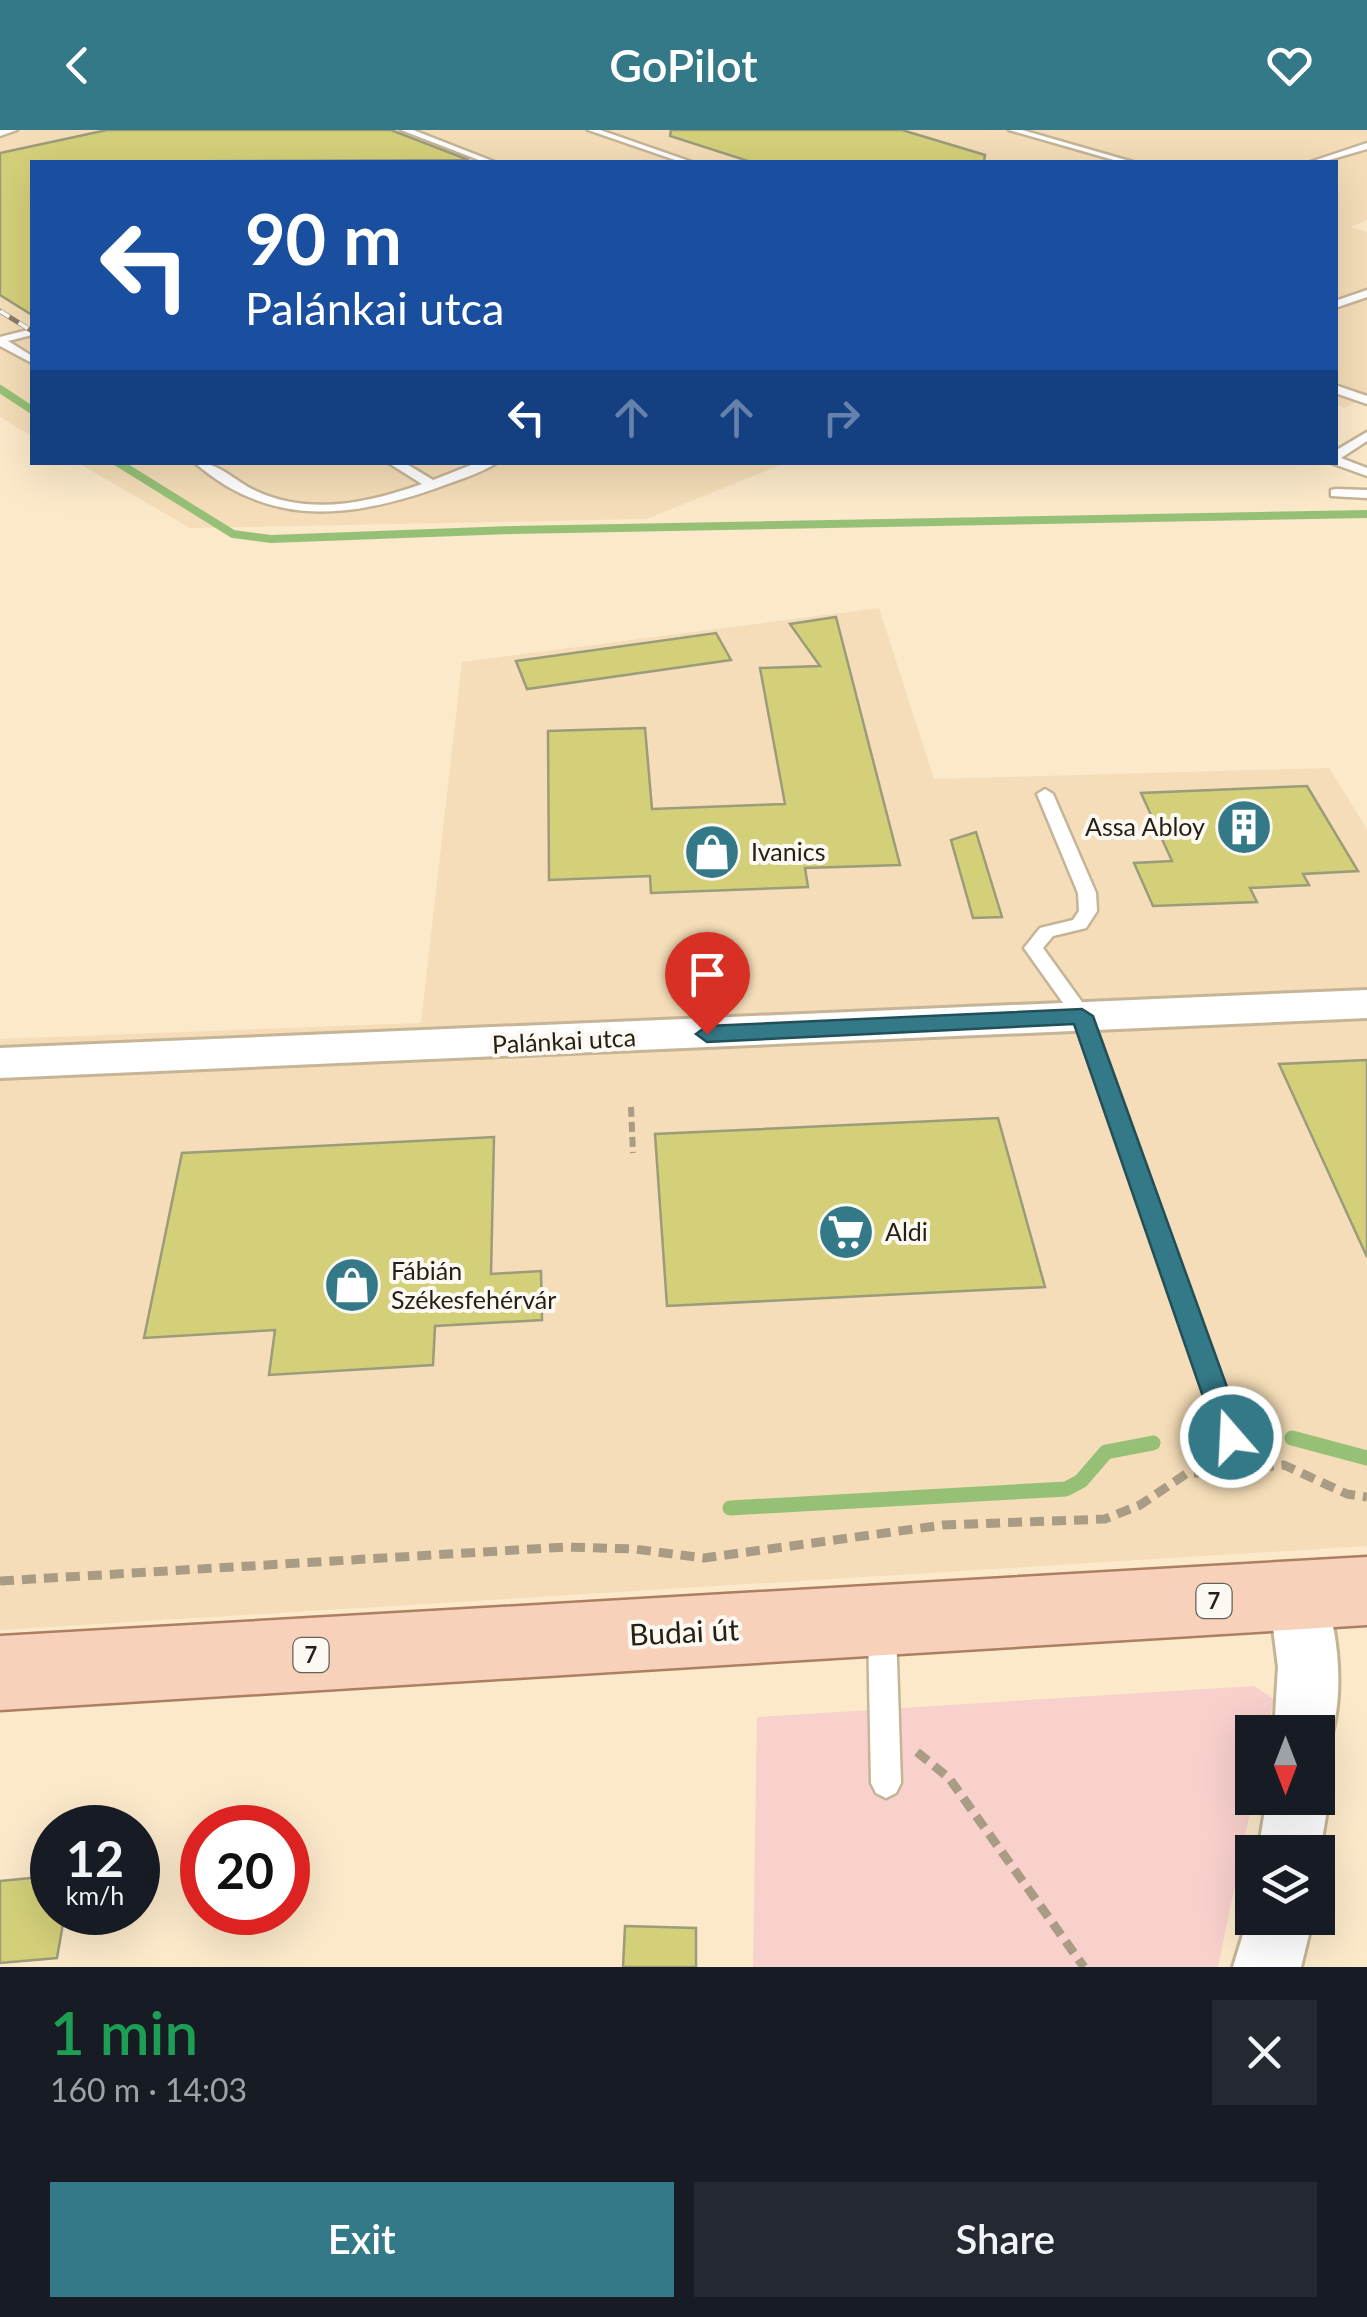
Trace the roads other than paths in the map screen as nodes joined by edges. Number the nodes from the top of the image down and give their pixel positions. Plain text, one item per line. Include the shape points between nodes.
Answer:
1 (12, 130) edge
2 (405, 130) edge
3 (592, 130) edge
4 (1014, 130) edge
5 (0, 132) edge
6 (1367, 146) edge
7 (675, 158) junction
8 (485, 160) edge
9 (666, 160) edge
10 (682, 160) edge
11 (1122, 160) edge
12 (1321, 160) edge
13 (1348, 288) dead end
14 (1364, 292) edge
15 (1338, 304) edge
16 (30, 332) edge
17 (0, 340) edge
18 (30, 359) edge
19 (1338, 390) edge
20 (1367, 400) edge
21 (1367, 436) edge
22 (1338, 456) edge
23 (1338, 459) edge
24 (205, 465) edge
25 (398, 465) edge
26 (484, 465) edge
27 (1367, 472) edge
28 (432, 485) junction
29 (1336, 493) dead end
30 (1367, 494) edge
31 (1044, 794) dead end
32 (1367, 1004) edge
33 (1082, 1016) junction
34 (0, 1063) edge
35 (1231, 1437) dead end
36 (1333, 1594) edge
37 (881, 1622) junction
38 (0, 1673) edge
39 (1305, 1715) edge
40 (886, 1783) dead end
41 (1275, 1935) edge
42 (1267, 1967) edge

1 - 5 lane
2 - 8 lane
3 - 7 lane
4 - 11 lane
6 - 12 lane
7 - 9 lane
7 - 10 lane
13 - 14 lane
14 - 15 lane
16 - 17 lane
17 - 18 lane
19 - 20 lane
21 - 22 lane
23 - 27 lane
24 - 28 lane via 252,494 314,508 373,505
25 - 28 lane
26 - 28 lane
29 - 30 lane
31 - 33 lane via 1087,893 1088,911 1079,924 1046,932 1033,948
32 - 33 street, Palánkai utca
33 - 34 street, Palánkai utca
33 - 35 lane
36 - 37 main road, Budai út / 7
36 - 39 street via 1308,1667
37 - 38 main road, Budai út / 7
37 - 40 lane
41 - 42 street

